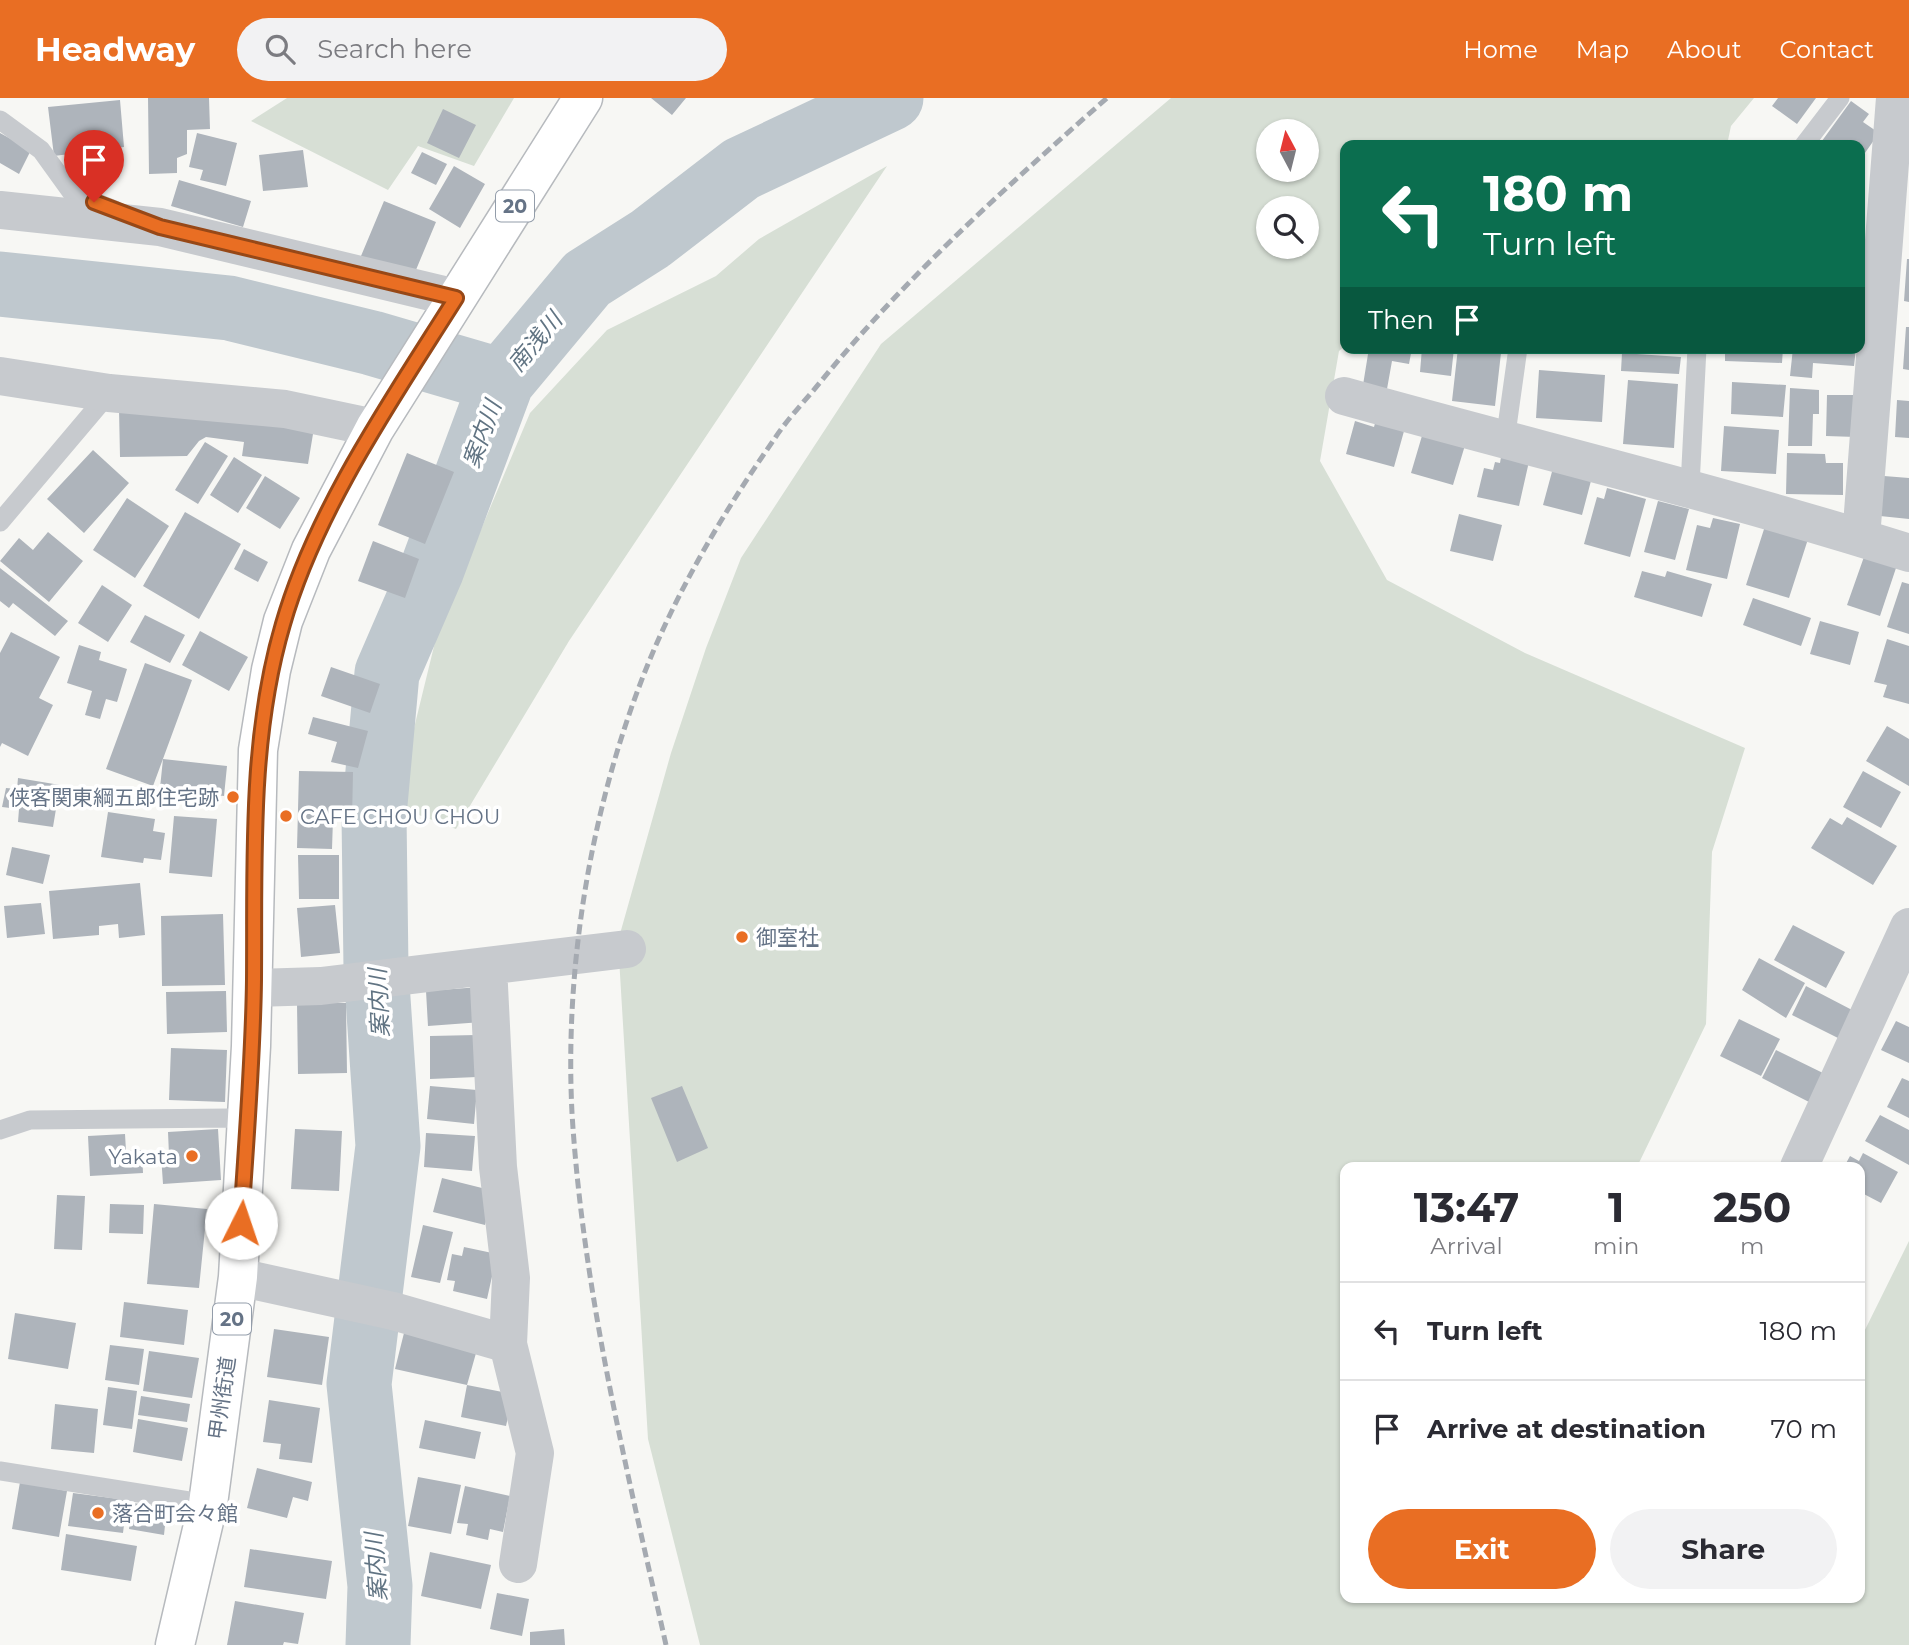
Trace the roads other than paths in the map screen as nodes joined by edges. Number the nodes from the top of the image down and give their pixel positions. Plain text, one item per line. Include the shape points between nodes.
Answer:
1 (583, 98) edge
2 (1840, 98) edge
3 (1895, 98) edge
4 (0, 120) edge
5 (1808, 140) edge
6 (0, 210) edge
7 (160, 227) junction
8 (452, 306) junction
9 (1517, 354) edge
10 (1697, 354) edge
11 (0, 376) edge
12 (109, 393) junction
13 (1344, 396) dead end
14 (381, 419) junction
15 (1505, 441) junction
16 (1690, 486) junction
17 (0, 522) edge
18 (1861, 538) junction
19 (1909, 553) edge
20 (1909, 927) edge
21 (628, 948) dead end
22 (488, 966) junction
23 (254, 988) junction
24 (248, 1120) junction
25 (0, 1130) edge
26 (1801, 1162) edge
27 (238, 1277) junction
28 (508, 1344) junction
29 (0, 1471) edge
30 (208, 1504) junction
31 (518, 1564) dead end
32 (174, 1645) edge

1 - 8 highway, 甲州街道 / 20
2 - 5 lane
3 - 18 street
4 - 7 lane via 41,150 72,193
6 - 7 street
7 - 8 street
8 - 14 highway, 甲州街道 / 20
9 - 15 lane
10 - 16 lane
11 - 12 street
12 - 14 street
12 - 17 lane
13 - 15 street
14 - 23 highway, 甲州街道 / 20 via 311,550 283,621 271,670 258,750
15 - 16 street
16 - 18 street
18 - 19 street
20 - 26 street
21 - 22 street
22 - 23 street via 321,986
22 - 28 street via 498,1167 511,1278
23 - 24 highway, 甲州街道 / 20
24 - 25 lane via 30,1119
24 - 27 highway, 甲州街道 / 20
27 - 28 street via 393,1311
27 - 30 highway, 甲州街道 / 20
28 - 31 street via 535,1453
29 - 30 lane
30 - 32 highway, 甲州街道 / 20

